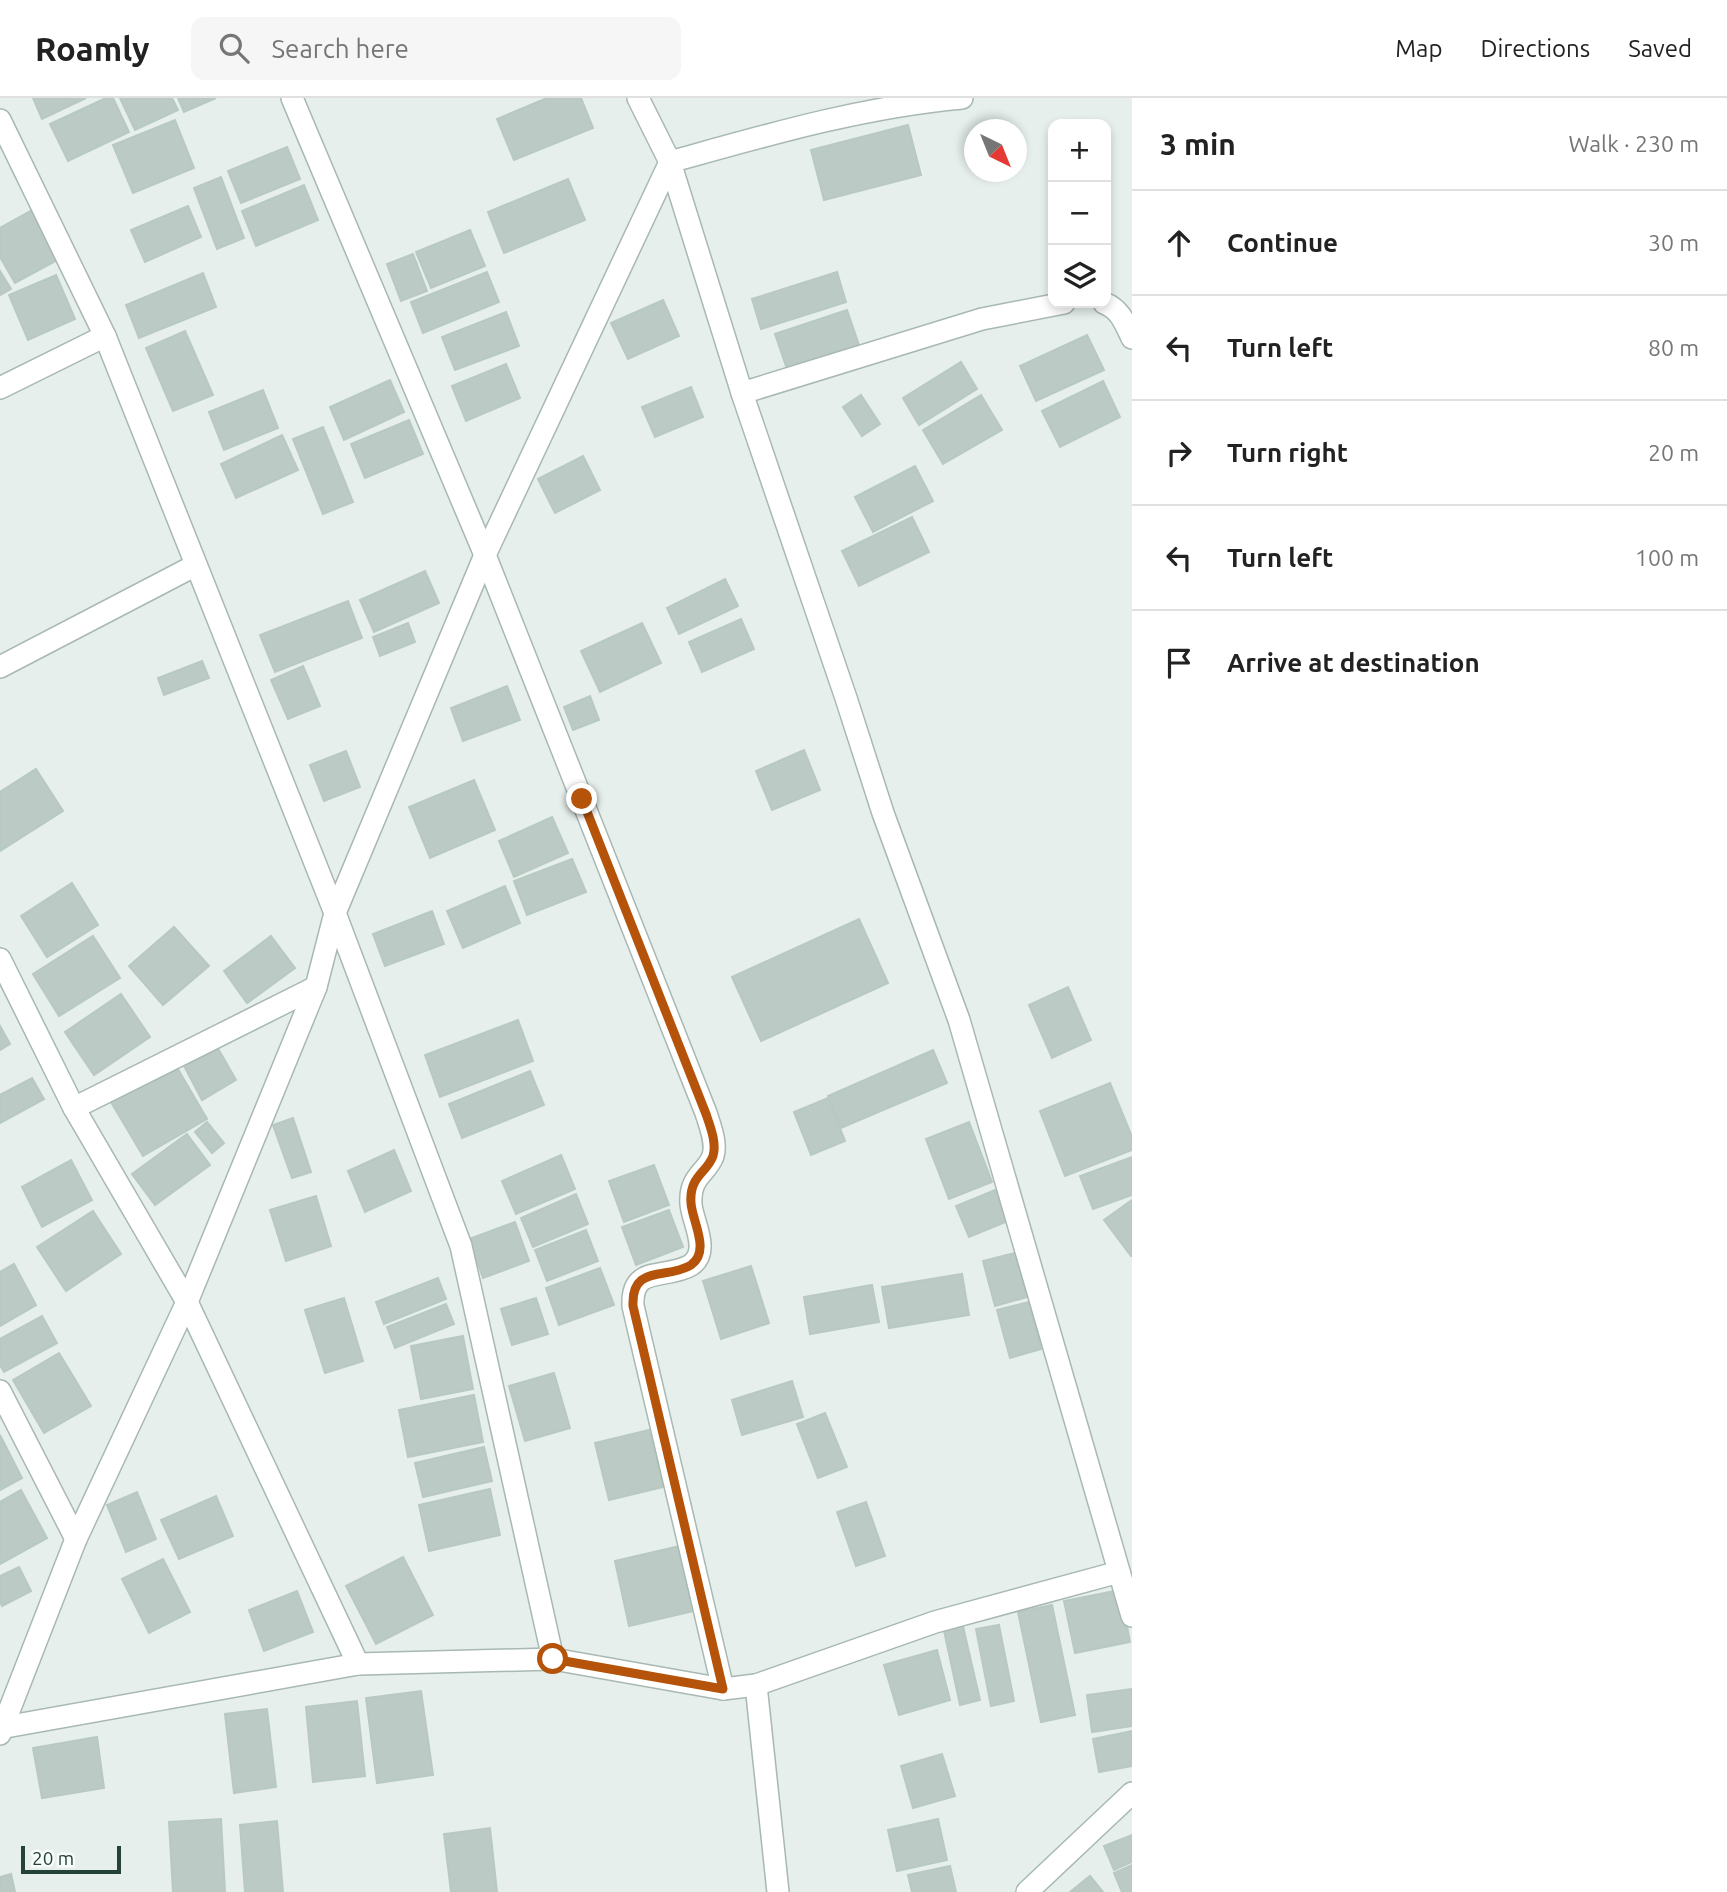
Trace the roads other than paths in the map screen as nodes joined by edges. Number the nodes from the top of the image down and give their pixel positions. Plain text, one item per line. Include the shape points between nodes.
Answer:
1 (292, 98) edge
2 (638, 98) edge
3 (962, 98) edge
4 (0, 120) edge
5 (670, 162) junction
6 (1111, 305) edge
7 (1048, 306) edge
8 (105, 337) junction
9 (1132, 338) edge
10 (0, 388) edge
11 (742, 393) junction
12 (485, 555) junction
13 (196, 565) junction
14 (0, 667) edge
15 (335, 913) junction
16 (0, 959) edge
17 (316, 986) junction
18 (74, 1108) junction
19 (187, 1302) junction
20 (0, 1391) edge
21 (76, 1539) junction
22 (1119, 1572) junction
23 (1132, 1616) edge
24 (553, 1659) junction
25 (358, 1664) junction
26 (756, 1685) junction
27 (723, 1689) junction
28 (1, 1730) edge
29 (1132, 1793) edge
30 (778, 1892) edge
31 (1027, 1892) edge

1 - 12 street
2 - 5 street
3 - 5 street via 914,102 824,120
4 - 8 street
5 - 11 street
5 - 12 street
6 - 9 street
7 - 11 street via 982,319
8 - 10 street
8 - 13 street
11 - 22 street via 883,813 959,1020
12 - 15 street
12 - 27 street via 713,1138 713,1156 695,1178 690,1202 701,1244 698,1255 692,1264 640,1280 632,1292
13 - 14 street
13 - 15 street
15 - 17 street
15 - 24 street via 461,1246
16 - 18 street
17 - 18 street
17 - 19 street
18 - 19 street
19 - 21 street
19 - 25 street
20 - 21 street
21 - 28 street
22 - 23 street
22 - 26 street via 935,1622
24 - 25 street
24 - 27 street
25 - 28 street
26 - 27 street
26 - 30 street
29 - 31 street

